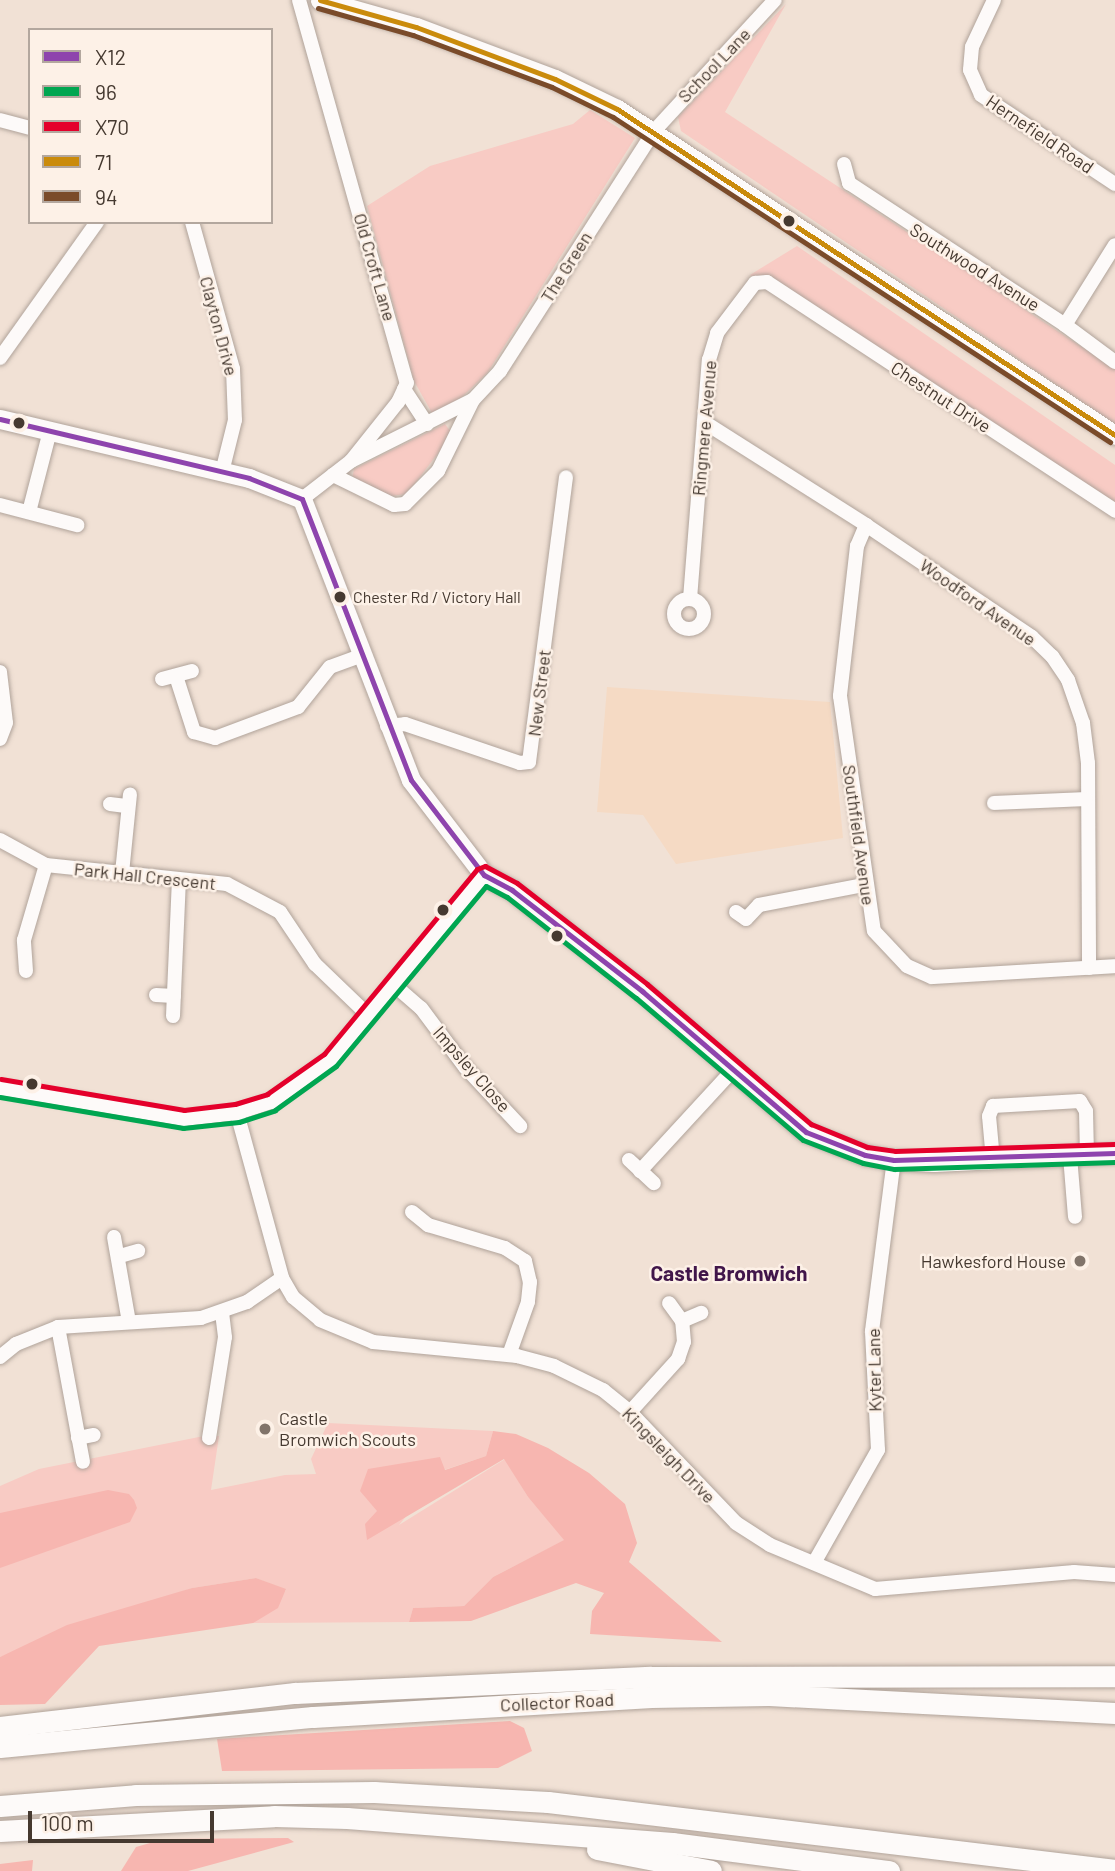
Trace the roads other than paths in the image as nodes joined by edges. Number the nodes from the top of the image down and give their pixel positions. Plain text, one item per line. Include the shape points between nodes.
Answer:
1 (299, 0) edge
2 (320, 0) edge
3 (775, 0) edge
4 (994, 0) edge
5 (0, 120) edge
6 (28, 127) edge
7 (654, 131) junction
8 (844, 164) dead end
9 (1115, 184) edge
10 (96, 224) edge
11 (193, 224) edge
12 (1115, 245) edge
13 (767, 282) joint
14 (1065, 324) junction
15 (0, 358) edge
16 (1115, 362) edge
17 (404, 389) junction
18 (473, 400) junction
19 (0, 419) edge
20 (704, 422) junction
21 (427, 424) junction
22 (50, 431) junction
23 (1115, 435) edge
24 (351, 461) junction
25 (222, 472) junction
26 (333, 475) junction
27 (566, 477) dead end
28 (302, 499) junction
29 (0, 505) edge
30 (1115, 511) edge
31 (29, 512) junction
32 (77, 524) dead end
33 (866, 524) junction
34 (690, 599) dead end
35 (363, 655) junction
36 (192, 671) dead end
37 (0, 672) edge
38 (387, 726) junction
39 (0, 739) edge
40 (1086, 799) junction
41 (110, 804) dead end
42 (994, 804) dead end
43 (0, 840) edge
44 (47, 865) junction
45 (122, 873) junction
46 (484, 875) junction
47 (179, 881) junction
48 (864, 884) junction
49 (736, 912) dead end
50 (1115, 966) edge
51 (1089, 968) junction
52 (26, 971) dead end
53 (393, 984) junction
54 (156, 995) dead end
55 (174, 996) junction
56 (369, 1015) junction
57 (173, 1016) dead end
58 (733, 1070) junction
59 (0, 1088) edge
60 (237, 1113) junction
61 (520, 1126) dead end
62 (1115, 1153) edge
63 (1079, 1156) junction
64 (629, 1160) dead end
65 (894, 1160) junction
66 (993, 1160) junction
67 (640, 1171) junction
68 (654, 1183) dead end
69 (412, 1212) dead end
70 (1075, 1217) dead end
71 (114, 1237) dead end
72 (138, 1251) dead end
73 (120, 1256) junction
74 (282, 1278) junction
75 (669, 1303) dead end
76 (222, 1312) junction
77 (701, 1313) dead end
78 (682, 1321) junction
79 (129, 1322) junction
80 (58, 1327) junction
81 (509, 1355) junction
82 (0, 1357) edge
83 (630, 1412) junction
84 (94, 1435) dead end
85 (78, 1438) junction
86 (209, 1438) dead end
87 (83, 1462) dead end
88 (814, 1563) junction
89 (1115, 1575) edge
90 (1115, 1676) edge
91 (1115, 1713) edge
92 (1, 1741) edge
93 (0, 1806) edge
94 (454, 1824) junction
95 (769, 1827) junction
96 (0, 1831) edge
97 (886, 1870) edge
98 (1115, 1870) edge
99 (711, 1871) edge
100 (1020, 1871) edge

1 - 17 street, Old Croft Lane via 406,376
2 - 7 main road via 416,27 555,79
3 - 7 street, School Lane
4 - 9 street, Hernefield Road via 972,47 970,70 981,95
5 - 6 street
7 - 18 street, The Green via 500,371
7 - 23 main road
8 - 14 street, Southwood Avenue via 849,183
10 - 15 street
11 - 25 street, Clayton Drive via 233,369 235,420
12 - 14 street
13 - 20 street, Ringmere Avenue via 755,283 744,292 717,333 709,360
13 - 30 street, Chestnut Drive
14 - 16 street, Southwood Avenue
17 - 21 street
17 - 24 street
18 - 21 street, The Green
18 - 26 street, The Green via 438,471 405,504 394,505
19 - 22 main road
20 - 33 street, Woodford Avenue
20 - 34 street, Ringmere Avenue
21 - 24 street, The Green
22 - 25 main road
22 - 31 street
24 - 26 street
25 - 28 main road via 276,486
26 - 28 street
27 - 38 street, New Street via 529,762 520,763 405,724
28 - 35 main road
29 - 31 street
31 - 32 street
33 - 40 street, Woodford Avenue via 1032,637 1052,656 1068,680 1083,723
33 - 48 street, Southfield Avenue via 857,545 840,696
35 - 36 street via 330,667 298,707 215,738 194,732 169,678
35 - 38 main road
37 - 39 street via 6,723
38 - 46 main road via 411,780
40 - 42 street
40 - 51 street, Woodford Avenue
41 - 45 street via 128,800
43 - 44 street, Park Hall Crescent
44 - 45 street, Park Hall Crescent
44 - 52 street via 24,940
45 - 47 street, Park Hall Crescent
46 - 53 street
46 - 58 main road via 512,890 642,991
47 - 55 street
47 - 56 street, Park Hall Crescent via 227,884 279,912 315,964
48 - 49 street via 759,905 747,919
48 - 51 street, Southfield Avenue via 874,931 888,951 932,977
50 - 51 street, Southfield Avenue
53 - 56 street
53 - 61 street, Impsley Close via 421,1008 465,1067
54 - 55 street
55 - 57 street
56 - 60 street via 330,1060 298,1087
58 - 65 main road via 806,1132 865,1155
58 - 67 street
59 - 60 street via 184,1119
60 - 74 street, Kingsleigh Drive
62 - 63 main road
63 - 66 main road
63 - 66 street via 1086,1111 1080,1101 993,1106 989,1116
63 - 70 street
64 - 67 street
65 - 66 main road
65 - 88 street, Kyter Lane via 872,1331 878,1450
67 - 68 street
69 - 81 street via 428,1225 505,1248 525,1261 528,1302
71 - 73 street
72 - 73 street
73 - 79 street
74 - 76 street
74 - 81 street, Kingsleigh Drive via 293,1297 320,1320 350,1335 373,1342
75 - 78 street
76 - 79 street via 172,1323
76 - 86 street via 225,1337
77 - 78 street
78 - 83 street via 684,1342 678,1359
79 - 80 street
80 - 82 street via 16,1344
80 - 85 street
81 - 83 street, Kingsleigh Drive via 554,1366 603,1390
83 - 88 street, Kingsleigh Drive via 736,1522
84 - 85 street
85 - 87 street
88 - 89 street, Kingsleigh Drive via 875,1589 894,1591 1074,1572
90 - 92 highway, Collector Road via 596,1679 295,1693
91 - 92 highway, Collector Road via 782,1695 650,1696
93 - 95 highway via 164,1794 374,1792 548,1802
94 - 96 highway via 274,1816
94 - 97 highway via 672,1843
94 - 99 highway
95 - 98 highway
95 - 100 highway

